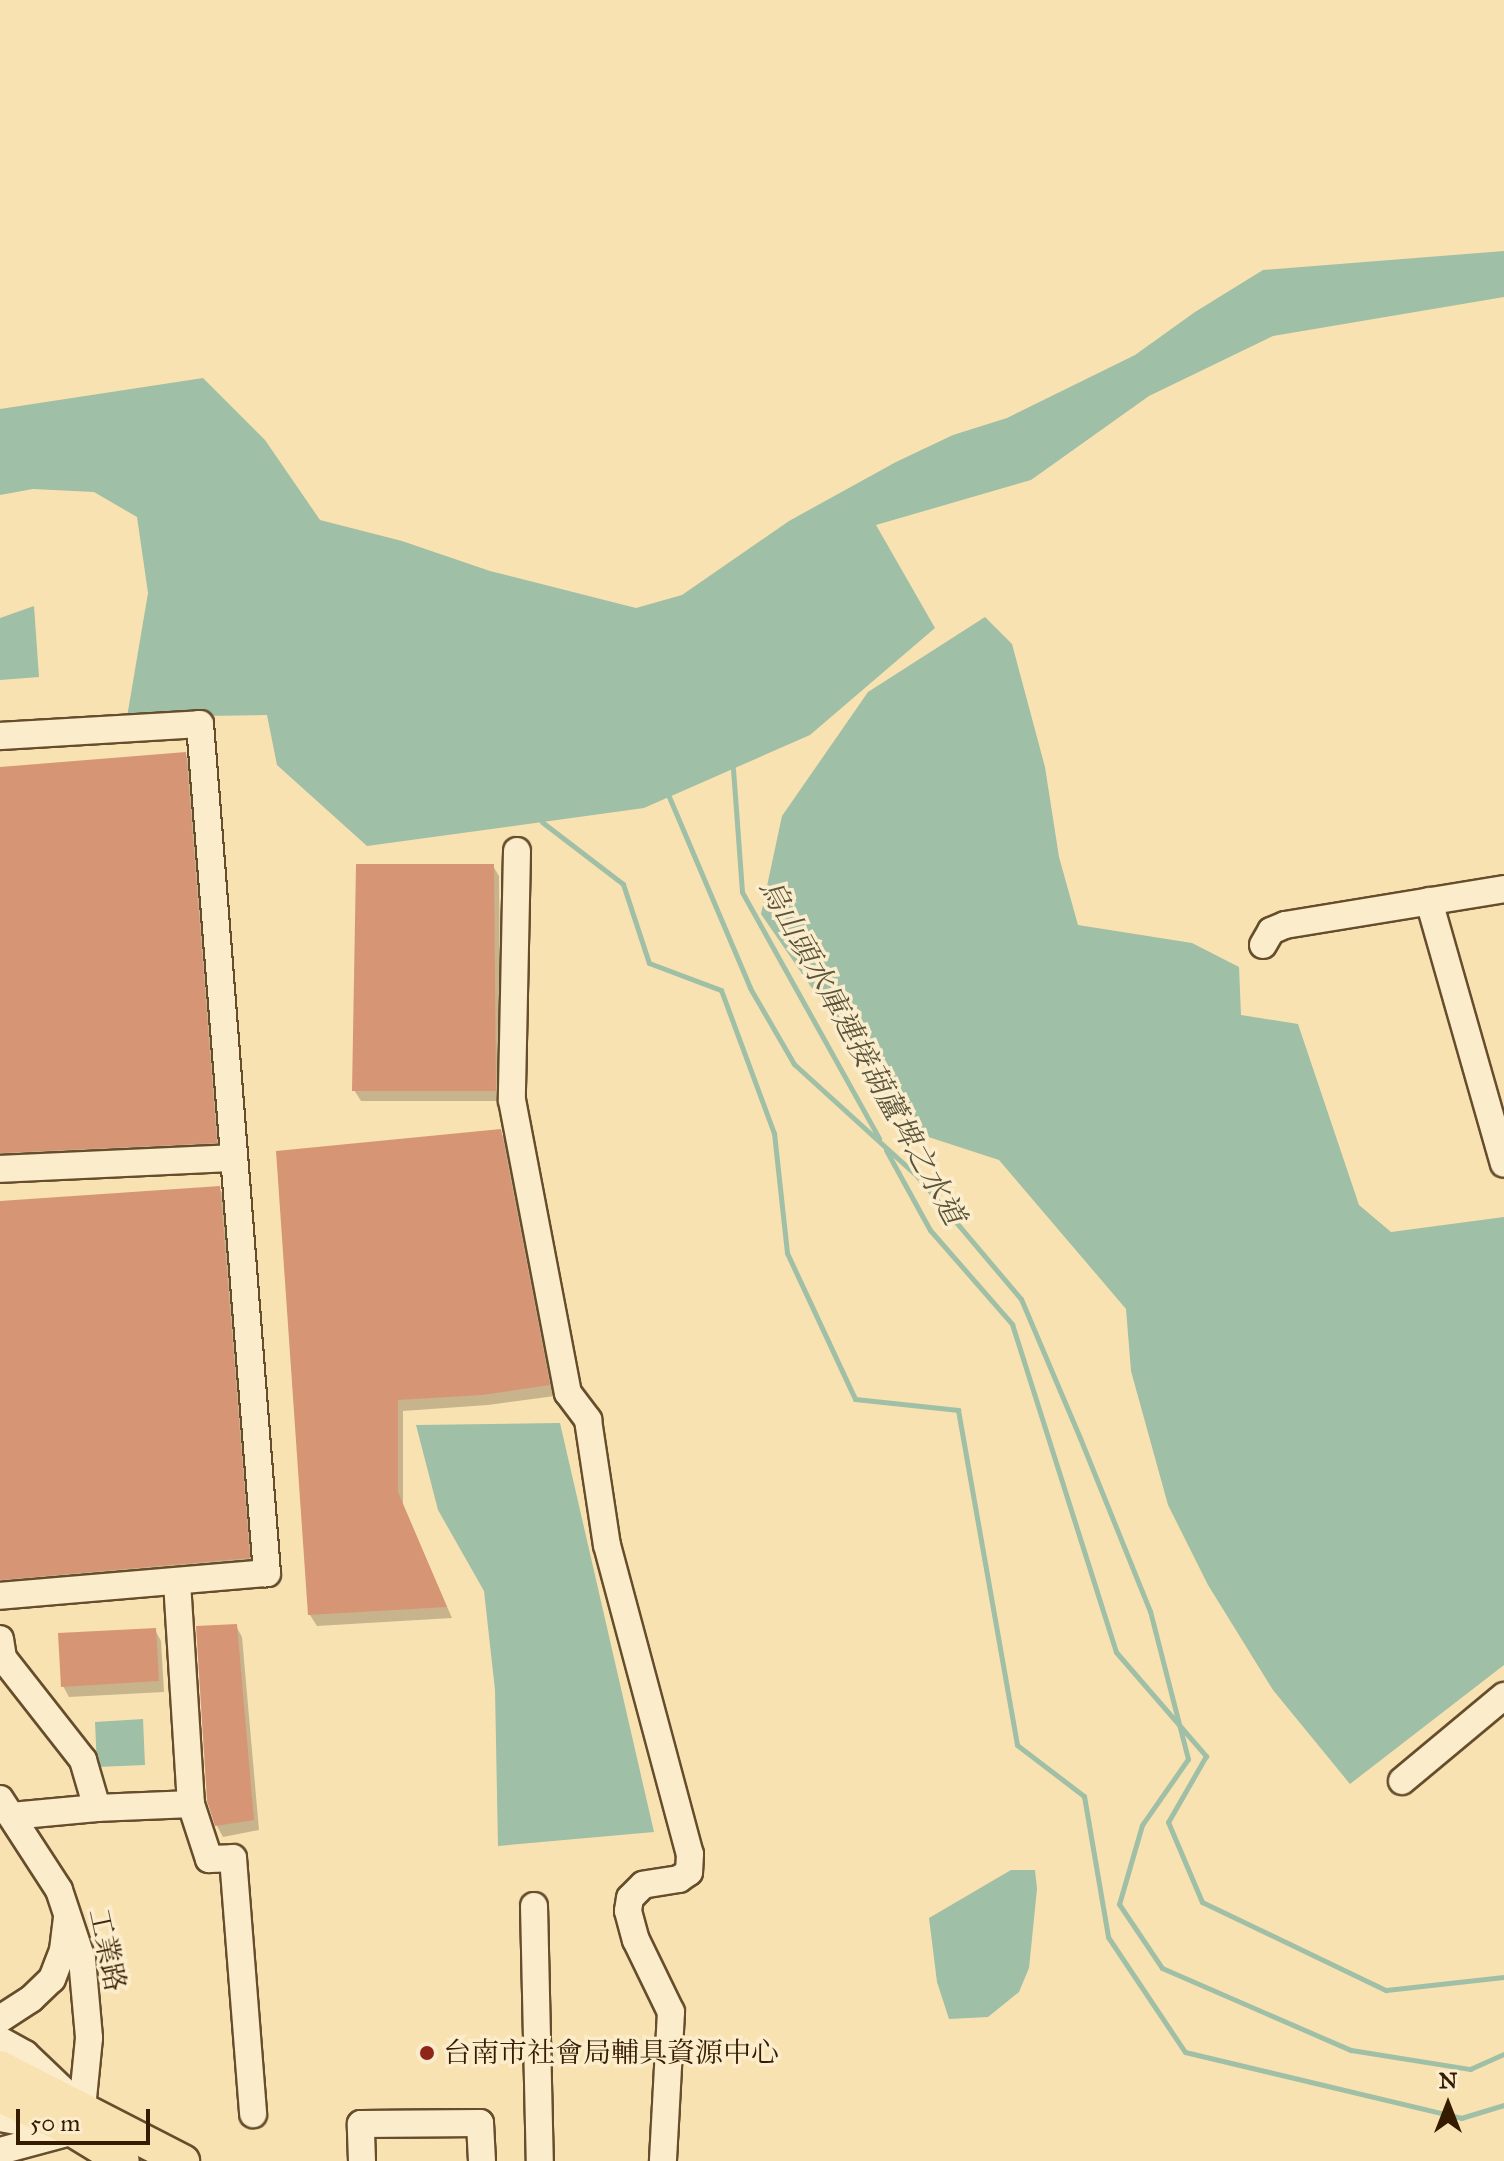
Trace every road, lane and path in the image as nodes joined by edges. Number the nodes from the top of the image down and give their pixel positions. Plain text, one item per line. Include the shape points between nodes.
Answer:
1 (0, 736) edge
2 (517, 851) dead end
3 (1504, 889) edge
4 (1429, 901) junction
5 (1263, 945) dead end
6 (234, 1158) junction
7 (1504, 1164) edge
8 (0, 1169) edge
9 (177, 1582) junction
10 (0, 1596) edge
11 (0, 1639) edge
12 (1504, 1696) edge
13 (1402, 1781) dead end
14 (191, 1804) junction
15 (6, 1808) edge
16 (97, 1808) junction
17 (534, 1906) dead end
18 (68, 1910) junction
19 (0, 2019) edge
20 (0, 2040) edge
21 (0, 2067) edge
22 (0, 2096) edge
23 (253, 2114) dead end
24 (0, 2118) edge
25 (78, 2120) junction
26 (0, 2151) edge
27 (123, 2161) edge
28 (183, 2161) edge
29 (362, 2161) edge
30 (482, 2161) edge
31 (540, 2161) edge
32 (663, 2161) edge

1 - 6 street via 200,724
2 - 32 street via 512,1100 568,1393 588,1420 607,1545 690,1854 689,1872 679,1879 643,1885 630,1898 628,1911 671,2012
3 - 4 street
4 - 5 street via 1285,925 1271,931
4 - 7 street
6 - 8 street
6 - 9 street via 267,1573
9 - 10 street
9 - 14 street
11 - 16 street via 3,1658 83,1760
12 - 13 street
14 - 16 street
14 - 23 street via 209,1859 233,1858
15 - 16 street
15 - 18 street, 工業路
17 - 31 street
18 - 19 street via 63,1950 52,1979
18 - 25 street, 工業路 via 82,1959 89,2038
20 - 25 street via 25,2054
21 - 25 main road
22 - 25 main road
24 - 25 street
25 - 26 street
25 - 27 main road
25 - 28 main road
29 - 30 street via 361,2124 466,2123 480,2123

